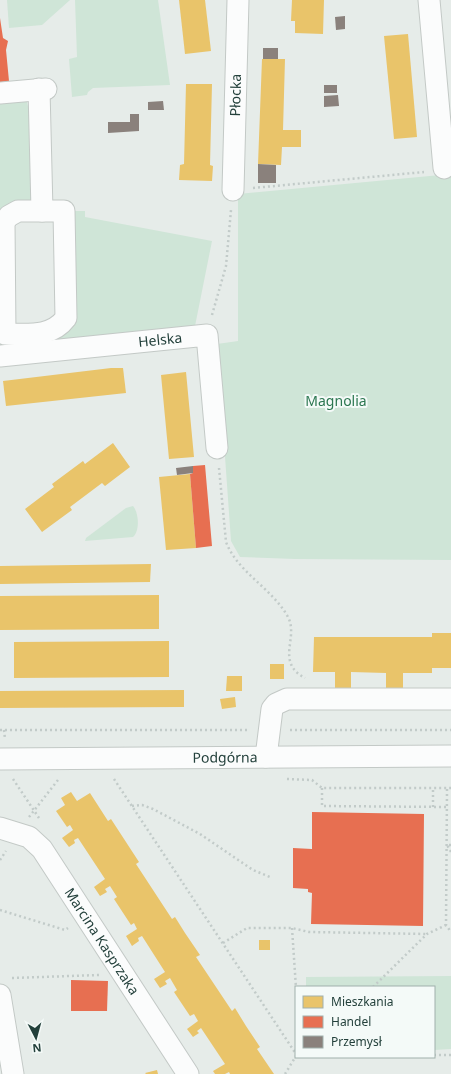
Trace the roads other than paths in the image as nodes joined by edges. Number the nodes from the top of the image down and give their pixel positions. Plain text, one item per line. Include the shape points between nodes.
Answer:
1 (238, 0) edge
2 (429, 0) edge
3 (0, 93) edge
4 (436, 170) road end
5 (233, 190) road end
6 (42, 211) junction
7 (0, 356) edge
8 (217, 448) road end
9 (451, 699) edge
10 (451, 756) edge
11 (266, 757) junction
12 (0, 759) edge
13 (0, 828) edge
14 (6, 986) edge
15 (13, 1074) edge
16 (188, 1074) edge

1 - 5 street, Płocka
2 - 4 street
3 - 6 street via 42,89
6 - 6 street via 64,211 66,318 61,326 45,334 5,334 4,222 18,211
7 - 8 street, Helska via 207,335
9 - 11 street via 287,699 272,709
10 - 11 street, Podgórna
11 - 12 street, Podgórna
13 - 16 street, Marcina Kasprzaka via 24,834 42,848
14 - 15 street

